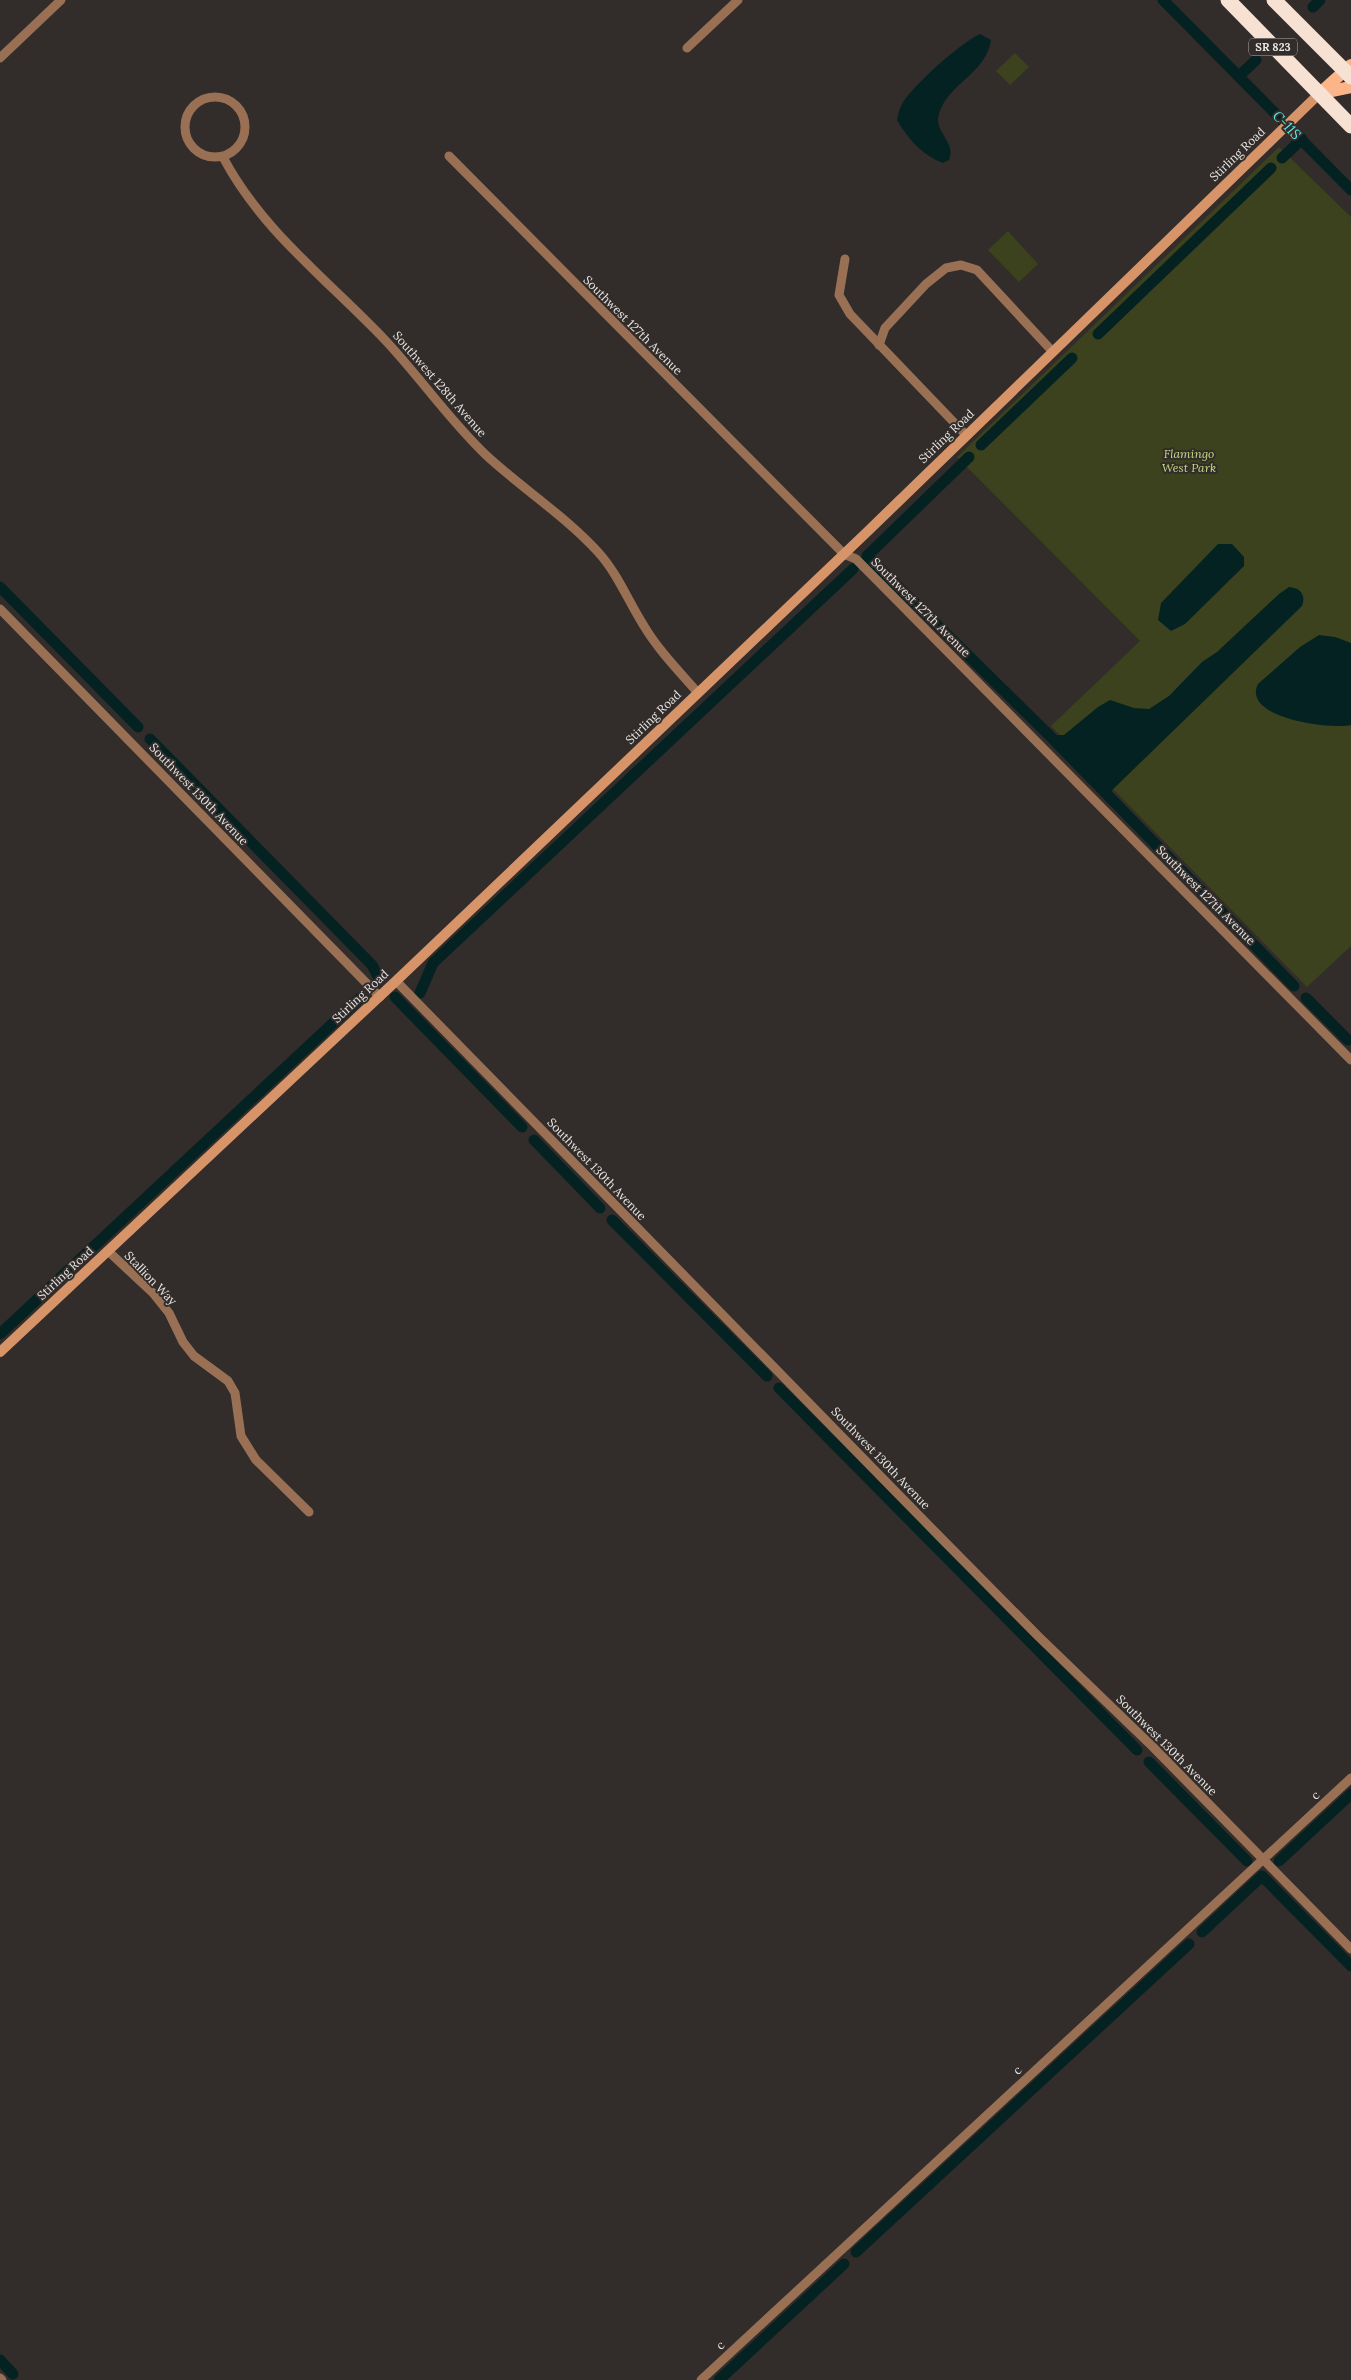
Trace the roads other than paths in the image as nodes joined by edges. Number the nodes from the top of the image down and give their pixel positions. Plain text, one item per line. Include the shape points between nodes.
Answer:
1 (61, 0) edge
2 (738, 0) edge
3 (1228, 0) edge
4 (1274, 0) edge
5 (687, 48) dead end
6 (0, 58) edge
7 (1349, 71) edge
8 (1351, 86) edge
9 (1319, 94) junction
10 (1351, 126) edge
11 (223, 156) junction
12 (449, 156) dead end
13 (845, 259) dead end
14 (879, 345) junction
15 (1053, 352) junction
16 (966, 436) junction
17 (844, 554) junction
18 (0, 609) edge
19 (698, 693) junction
20 (396, 981) junction
21 (380, 997) junction
22 (1351, 1060) edge
23 (108, 1251) junction
24 (0, 1352) edge
25 (309, 1512) dead end
26 (1351, 1778) edge
27 (1263, 1860) junction
28 (1351, 1949) edge
29 (701, 2380) edge

1 - 6 street
2 - 5 street
3 - 9 highway, SR 823
4 - 7 highway, SR 823
7 - 9 main road, Stirling Road
8 - 9 main road, Stirling Road
9 - 10 highway, SR 823
9 - 15 street, Stirling Road
11 - 11 street via 206,156 198,152 185,130 194,106 212,97 231,102 244,117 244,137 232,152
11 - 19 street, Southwest 128th Avenue via 238,183 269,223 395,351 486,455 576,529 600,554 659,650
12 - 17 street, Southwest 127th Avenue
13 - 14 street via 839,295 850,314
14 - 15 street via 885,328 926,284 946,268 961,265 977,270
14 - 16 street
15 - 16 street, Stirling Road
16 - 17 street, Stirling Road
17 - 19 street, Stirling Road
17 - 22 street, Southwest 127th Avenue via 856,559
18 - 21 street, Southwest 130th Avenue
19 - 20 street, Stirling Road
20 - 21 street, Stirling Road
20 - 27 street, Southwest 130th Avenue via 949,1546 1153,1746
21 - 23 street, Stirling Road
23 - 24 street, Stirling Road
23 - 25 street, Stallion Way via 153,1293 169,1313 194,1356 228,1381 235,1393 241,1436 256,1460
26 - 27 street, c
27 - 28 street, Southwest 130th Avenue
27 - 29 street, c

